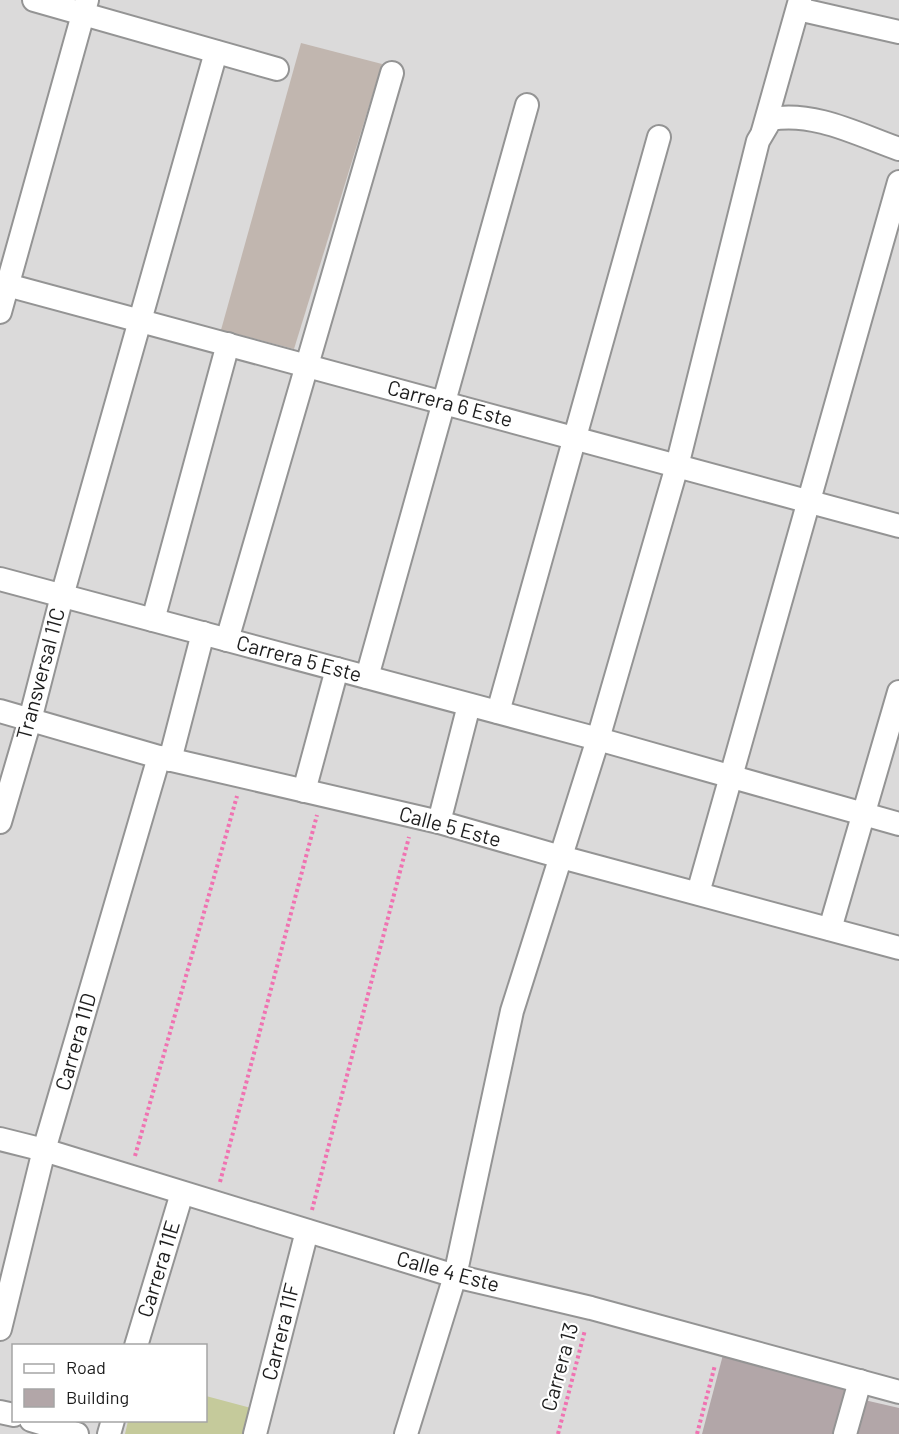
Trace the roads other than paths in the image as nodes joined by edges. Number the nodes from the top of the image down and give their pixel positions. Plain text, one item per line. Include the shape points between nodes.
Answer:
1 (34, 0) edge
2 (799, 4) edge
3 (85, 7) edge
4 (899, 32) edge
5 (216, 52) junction
6 (276, 69) dead end
7 (392, 73) dead end
8 (527, 105) dead end
9 (761, 135) junction
10 (658, 137) dead end
11 (899, 148) edge
12 (899, 182) edge
13 (4, 284) edge
14 (0, 312) edge
15 (139, 321) junction
16 (228, 344) junction
17 (306, 366) junction
18 (445, 403) junction
19 (576, 438) junction
20 (676, 466) junction
21 (809, 501) junction
22 (899, 526) edge
23 (0, 579) edge
24 (62, 596) junction
25 (153, 620) junction
26 (203, 633) junction
27 (227, 640) junction
28 (337, 669) junction
29 (366, 677) junction
30 (899, 692) edge
31 (469, 705) junction
32 (0, 711) edge
33 (498, 712) junction
34 (30, 720) junction
35 (598, 739) junction
36 (164, 758) junction
37 (731, 776) junction
38 (314, 793) junction
39 (864, 814) junction
40 (0, 822) edge
41 (439, 822) junction
42 (899, 824) edge
43 (561, 857) junction
44 (698, 893) junction
45 (830, 929) junction
46 (899, 948) edge
47 (0, 1138) edge
48 (44, 1150) junction
49 (182, 1193) junction
50 (307, 1231) junction
51 (455, 1275) junction
52 (0, 1329) edge
53 (137, 1344) edge
54 (860, 1381) junction
55 (899, 1392) edge
56 (38, 1422) edge
57 (77, 1434) edge
58 (255, 1434) edge
59 (406, 1434) edge
60 (845, 1434) edge

1 - 3 street
2 - 4 street
2 - 9 street
3 - 5 street
3 - 13 street
5 - 6 street
5 - 15 street, Transversal 11C
7 - 17 street
8 - 18 street
9 - 11 street via 771,119 788,116 814,120
9 - 20 street
10 - 19 street
12 - 21 street
13 - 14 street
13 - 15 street, Carrera 6 Este
15 - 16 street, Carrera 6 Este
15 - 24 street, Transversal 11C
16 - 17 street, Carrera 6 Este
16 - 25 street
17 - 18 street, Carrera 6 Este
17 - 27 street
18 - 19 street, Carrera 6 Este
18 - 29 street
19 - 20 street, Carrera 6 Este
19 - 33 street
20 - 21 street, Carrera 6 Este
20 - 35 street
21 - 22 street, Carrera 6 Este
21 - 37 street
23 - 24 street, Carrera 5 Este
24 - 25 street, Carrera 5 Este
24 - 34 street, Transversal 11C
25 - 26 street, Carrera 5 Este
26 - 27 street, Carrera 5 Este
26 - 36 street, Carrera 11D
27 - 28 street, Carrera 5 Este
28 - 29 street, Carrera 5 Este
28 - 38 street
29 - 31 street, Carrera 5 Este
30 - 39 street
31 - 33 street, Carrera 5 Este
31 - 41 street
32 - 34 street, Calle 5 Este
33 - 35 street, Carrera 5 Este
34 - 36 street, Calle 5 Este
34 - 40 street, Transversal 11C
35 - 37 street, Carrera 5 Este
35 - 43 street
36 - 38 street, Calle 5 Este
36 - 48 street, Carrera 11D
37 - 39 street, Carrera 5 Este
37 - 44 street
38 - 41 street, Calle 5 Este
39 - 42 street, Carrera 5 Este
39 - 45 street
41 - 43 street, Calle 5 Este
43 - 44 street, Calle 5 Este
43 - 51 street via 512,1011
44 - 45 street, Calle 5 Este
45 - 46 street, Calle 5 Este
47 - 48 street, Calle 4 Este
48 - 49 street, Calle 4 Este
48 - 52 street, Carrera 11D
49 - 50 street, Calle 4 Este
49 - 53 street, Carrera 11E
50 - 51 street, Calle 4 Este
50 - 58 street, Carrera 11F
51 - 54 street, Calle 4 Este
51 - 59 street
54 - 55 street, Calle 4 Este
54 - 60 street
56 - 57 street

